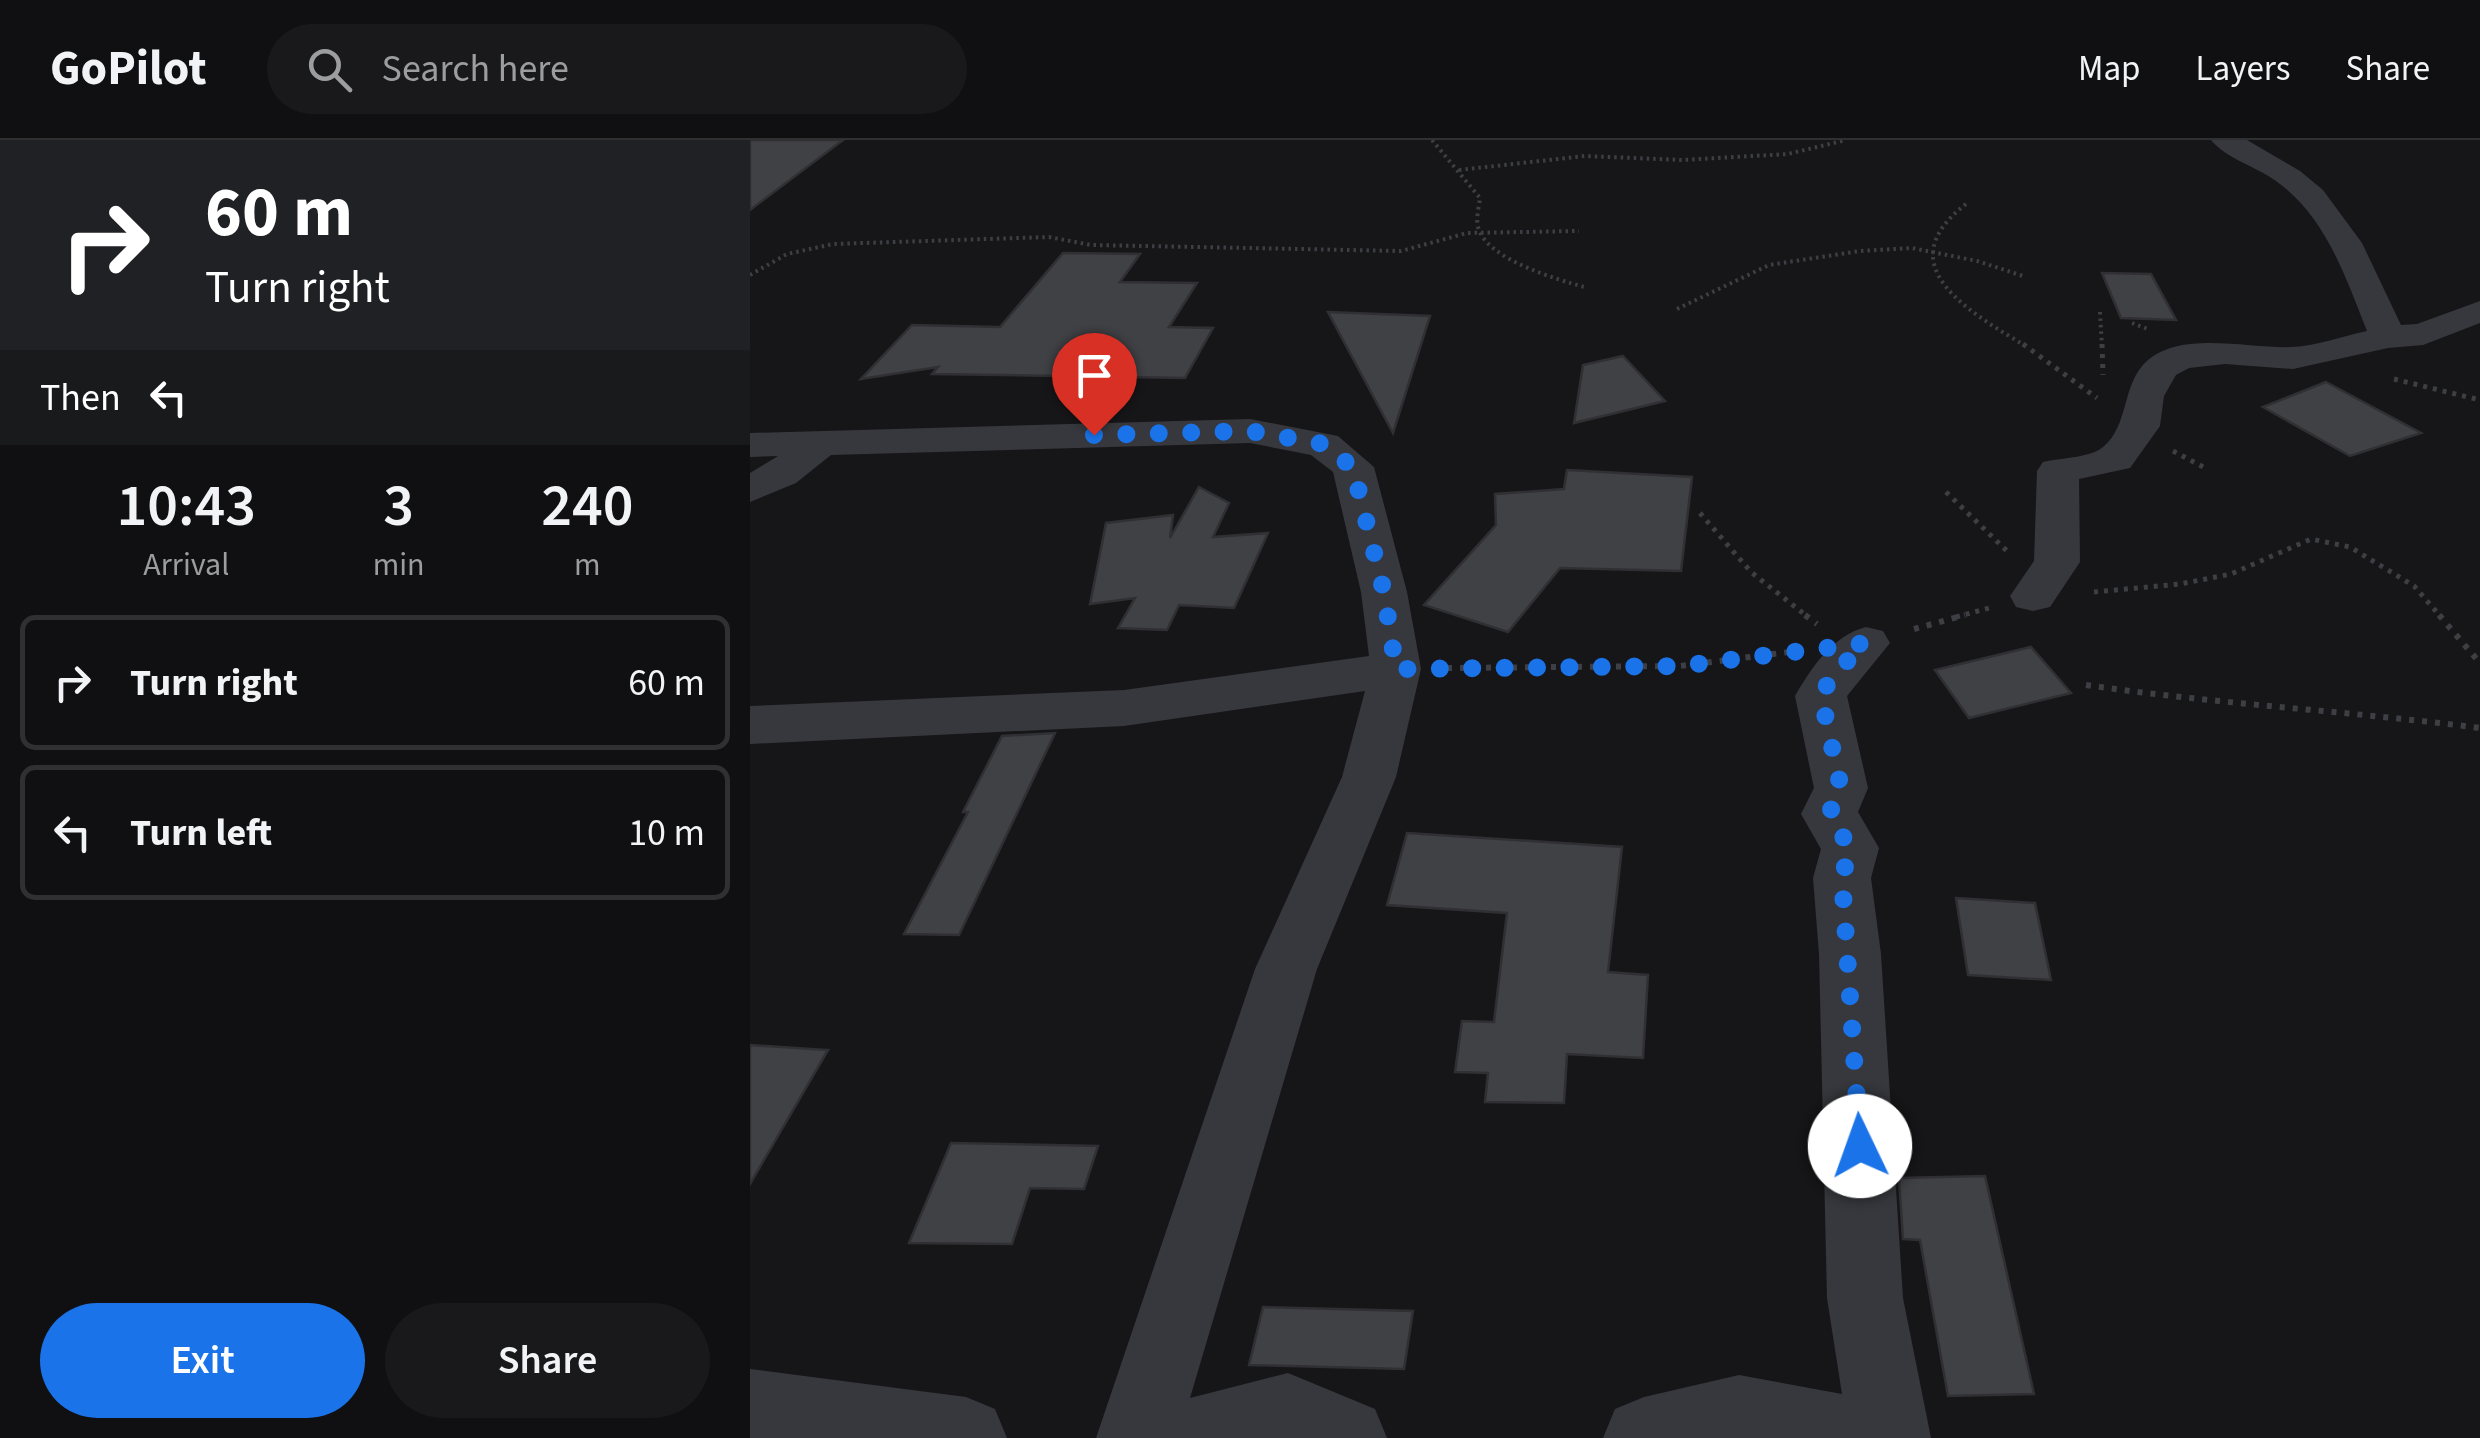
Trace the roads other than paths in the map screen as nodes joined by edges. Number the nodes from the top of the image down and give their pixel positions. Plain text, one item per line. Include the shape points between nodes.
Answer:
1 (2226, 140) edge
2 (2480, 311) edge
3 (2388, 337) junction
4 (821, 443) junction
5 (750, 445) edge
6 (750, 489) edge
7 (2039, 587) road end
8 (1853, 644) road end
9 (1396, 669) junction
10 (750, 725) edge
11 (750, 1410) edge
12 (966, 1438) edge
13 (1137, 1438) edge
14 (1193, 1438) edge
15 (1346, 1438) edge
16 (1644, 1438) edge
17 (1858, 1438) edge
18 (1890, 1438) edge

1 - 3 street via 2302,184 2343,233
2 - 3 street via 2423,334
3 - 7 street via 2293,358 2225,354 2180,358 2161,368 2144,396 2140,426 2116,459 2058,472 2057,562
4 - 5 street
4 - 6 street
4 - 9 street via 1250,431 1324,444 1353,468
8 - 18 street via 1821,696 1841,788 1829,814 1850,848 1842,878 1865,1298
9 - 10 street via 1126,708
9 - 13 street via 1369,777 1286,969
11 - 12 street
14 - 15 street via 1288,1414
16 - 17 street via 1738,1416

